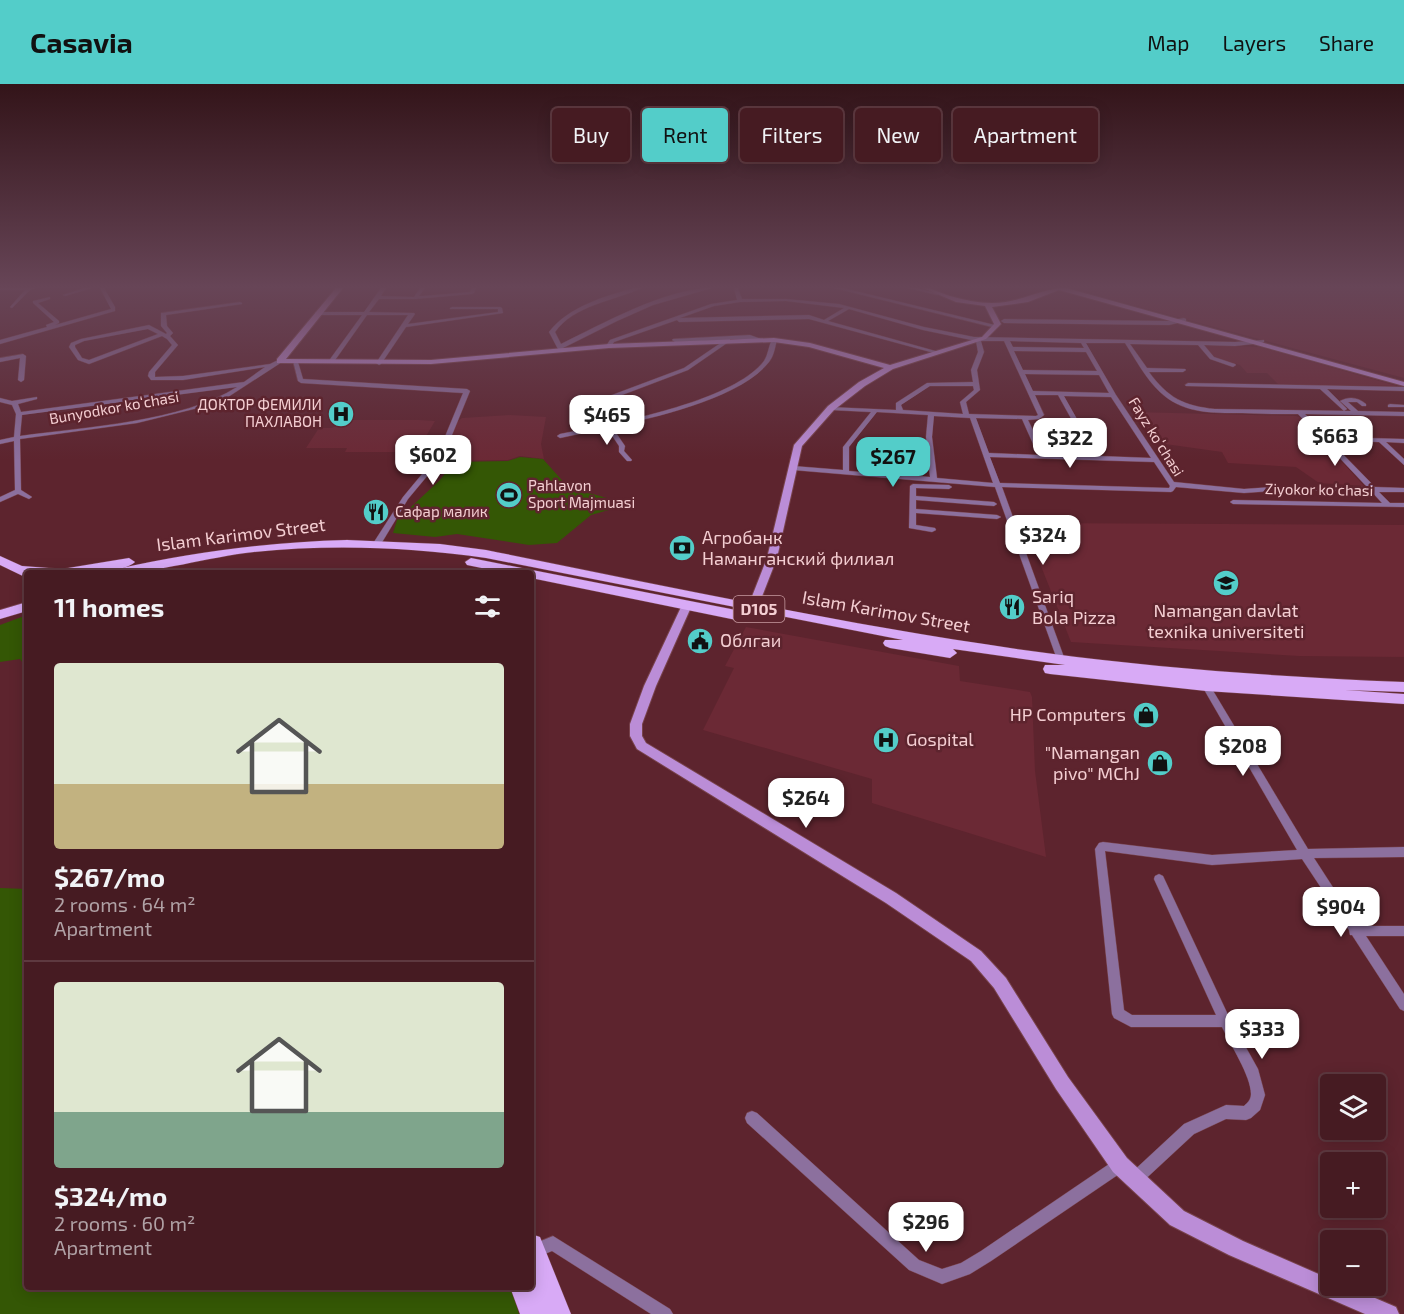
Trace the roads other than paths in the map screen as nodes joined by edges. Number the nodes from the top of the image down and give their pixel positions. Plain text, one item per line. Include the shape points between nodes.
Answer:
1 (73, 345) edge
2 (133, 345) edge
3 (175, 345) edge
4 (292, 345) edge
5 (343, 345) edge
6 (391, 345) edge
7 (559, 345) edge
8 (568, 345) edge
9 (621, 345) edge
10 (720, 345) edge
11 (774, 345) edge
12 (811, 345) edge
13 (913, 345) edge
14 (959, 345) edge
15 (981, 345) edge
16 (1009, 345) edge
17 (1085, 345) edge
18 (1129, 345) edge
19 (1165, 345) edge
20 (1199, 345) edge
21 (1201, 345) edge
22 (1272, 345) edge
23 (609, 346) joint
24 (1192, 347) dead end
25 (1167, 348) dead end
26 (561, 349) junction
27 (1010, 349) junction
28 (1087, 350) junction
29 (936, 352) junction
30 (0, 360) edge
31 (280, 361) junction
32 (295, 362) junction
33 (331, 362) junction
34 (379, 363) junction
35 (269, 364) junction
36 (1233, 365) dead end
37 (890, 367) junction
38 (1146, 370) junction
39 (1183, 370) dead end
40 (1020, 372) junction
41 (1101, 373) junction
42 (21, 380) dead end
43 (1404, 382) edge
44 (245, 384) junction
45 (977, 384) junction
46 (1188, 385) dead end
47 (1322, 387) junction
48 (1404, 389) edge
49 (1031, 393) junction
50 (1060, 394) junction
51 (1113, 395) junction
52 (35, 398) dead end
53 (0, 400) edge
54 (12, 403) junction
55 (1364, 405) dead end
56 (1403, 405) edge
57 (1390, 406) dead end
58 (831, 408) junction
59 (874, 412) junction
60 (900, 412) junction
61 (1299, 412) junction
62 (1351, 412) junction
63 (19, 414) junction
64 (931, 414) junction
65 (1404, 414) edge
66 (969, 415) junction
67 (1024, 417) junction
68 (610, 425) junction
69 (561, 436) dead end
70 (17, 438) junction
71 (1325, 439) junction
72 (1380, 440) junction
73 (1404, 441) edge
74 (0, 442) edge
75 (986, 454) junction
76 (1042, 456) junction
77 (898, 457) dead end
78 (1096, 458) junction
79 (629, 460) dead end
80 (1155, 460) junction
81 (1403, 460) edge
82 (793, 468) junction
83 (846, 472) junction
84 (901, 477) junction
85 (934, 479) junction
86 (1171, 484) junction
87 (998, 488) junction
88 (1372, 489) junction
89 (1404, 490) edge
90 (18, 491) junction
91 (29, 497) dead end
92 (912, 498) junction
93 (0, 500) edge
94 (1233, 502) dead end
95 (994, 504) dead end
96 (1388, 505) junction
97 (1404, 505) edge
98 (914, 511) junction
99 (997, 517) dead end
100 (932, 530) dead end
101 (378, 542) junction
102 (0, 560) edge
103 (190, 562) junction
104 (79, 570) edge
105 (137, 570) edge
106 (165, 570) edge
107 (177, 570) edge
108 (508, 570) edge
109 (23, 572) edge
110 (552, 573) junction
111 (534, 574) edge
112 (24, 598) edge
113 (687, 605) junction
114 (0, 607) edge
115 (24, 607) edge
116 (751, 612) junction
117 (0, 615) edge
118 (1060, 660) junction
119 (1206, 686) junction
120 (1404, 687) edge
121 (1404, 699) edge
122 (1404, 852) edge
123 (1305, 854) junction
124 (1159, 879) dead end
125 (1354, 931) junction
126 (1404, 931) edge
127 (1404, 1005) edge
128 (1225, 1021) junction
129 (752, 1118) dead end
130 (1120, 1165) junction
131 (1134, 1180) junction
132 (534, 1248) edge
133 (534, 1254) edge
134 (524, 1290) edge
135 (532, 1314) edge
136 (558, 1314) edge
137 (664, 1314) edge
138 (1389, 1314) edge

1 - 2 street via 80,359 89,362
3 - 35 street via 152,372 153,378 183,378
4 - 31 street
5 - 33 street
6 - 34 street
7 - 26 street
8 - 26 street
9 - 23 street
10 - 68 street via 686,369 598,402 598,411
11 - 68 street via 767,363 734,387 641,420
12 - 37 street
13 - 29 street
14 - 29 street
15 - 45 street via 975,370
16 - 27 street
17 - 28 street, Fayz koʻchasi
18 - 38 street
19 - 25 street
20 - 24 street
21 - 36 street via 1212,358
22 - 43 street
23 - 26 street
26 - 34 street
27 - 28 street
27 - 40 street
28 - 41 street, Fayz koʻchasi
29 - 37 street
30 - 42 street via 23,356
31 - 32 street
31 - 35 street, Bunyodkor koʻchasi
32 - 33 street
32 - 101 street via 301,381 467,391 440,457 405,498
33 - 34 street
35 - 44 street, Bunyodkor koʻchasi via 258,378
37 - 58 street
38 - 39 street
38 - 61 street via 1163,393 1181,405 1202,410
40 - 41 street
40 - 49 street
41 - 51 street, Fayz koʻchasi
44 - 63 street, Bunyodkor koʻchasi
44 - 70 street, Bunyodkor koʻchasi via 236,392 167,415
45 - 60 street via 929,384 898,404
45 - 66 street via 976,392 963,402
46 - 47 street
47 - 48 street
47 - 62 street
49 - 50 street
49 - 67 street via 1041,415
50 - 51 street
50 - 78 street
51 - 80 street, Fayz koʻchasi
52 - 54 street
53 - 54 street
54 - 63 street
55 - 62 street via 1358,400 1343,401
56 - 57 street
58 - 59 street
58 - 82 street via 798,445
59 - 60 street
59 - 83 street via 846,447
60 - 64 street
61 - 62 street
61 - 71 street
62 - 65 street
63 - 70 street
64 - 66 street
64 - 85 street via 929,437
66 - 67 street
66 - 75 street
67 - 76 street
68 - 69 street
68 - 79 street
70 - 74 street, Bunyodkor koʻchasi
70 - 90 street
71 - 72 street
71 - 88 street
72 - 73 street
72 - 81 street
75 - 76 street
75 - 87 street
76 - 78 street
77 - 84 street
78 - 80 street
80 - 86 street, Fayz koʻchasi
82 - 83 street
82 - 116 street via 772,558
83 - 84 street
84 - 85 street
85 - 87 street
86 - 87 street, Fayz koʻchasi via 1173,489 1168,491
86 - 88 street via 1222,491
87 - 92 street via 915,484
87 - 118 street via 1028,561
88 - 89 street
88 - 96 street
90 - 91 street
90 - 93 street
92 - 95 street
92 - 98 street
94 - 96 street, Ziyokor koʻchasi
96 - 97 street, Ziyokor koʻchasi
98 - 99 street
98 - 100 street via 912,525
101 - 103 main road, Islam Karimov Street / D105 via 299,545
101 - 110 main road, Islam Karimov Street / D105 via 451,549
102 - 109 main road
103 - 104 main road via 155,557
103 - 105 main road, Islam Karimov Street / D105
103 - 106 main road, Islam Karimov Street / D105
103 - 107 main road
103 - 108 main road, Islam Karimov Street / D105 via 362,551 424,555
110 - 111 main road, Islam Karimov Street / D105
110 - 113 main road, Islam Karimov Street / D105
110 - 116 main road, Islam Karimov Street / D105
112 - 114 main road
113 - 116 main road, Islam Karimov Street / D105
113 - 130 street via 636,724 641,746 891,898 976,956 1000,982 1030,1034
115 - 117 main road
116 - 118 main road, Islam Karimov Street / D105
116 - 119 main road, Islam Karimov Street / D105 via 970,657 1083,674
118 - 120 main road, Islam Karimov Street / D105 via 1185,674
119 - 121 main road, Islam Karimov Street
119 - 123 street
122 - 123 street
123 - 125 street
123 - 128 street via 1212,860 1103,846 1100,849 1118,1014 1131,1021
124 - 128 street
125 - 126 street
125 - 127 street
128 - 131 street via 1252,1074 1258,1095 1255,1105 1246,1113 1226,1112 1189,1129
129 - 130 street via 914,1265 942,1277 987,1257
130 - 131 street
131 - 138 street via 1176,1218
132 - 137 street via 553,1243
133 - 136 main road
134 - 135 main road

